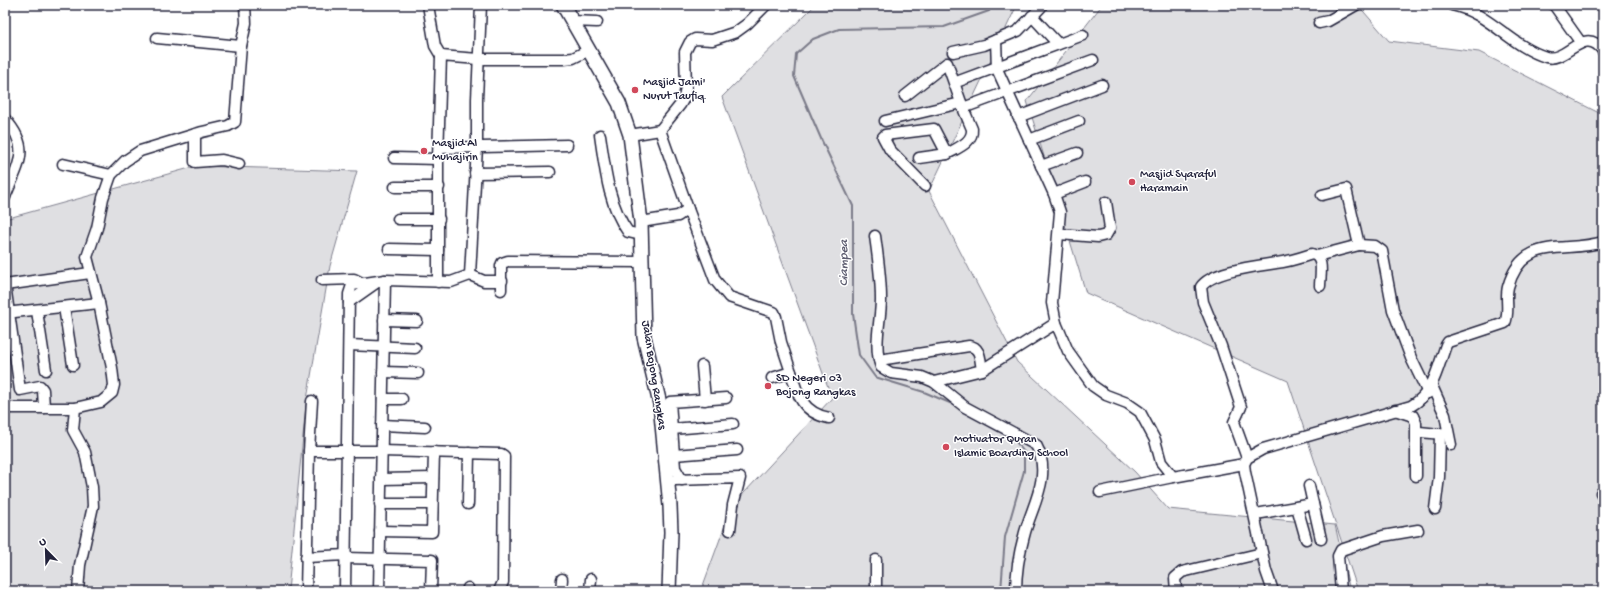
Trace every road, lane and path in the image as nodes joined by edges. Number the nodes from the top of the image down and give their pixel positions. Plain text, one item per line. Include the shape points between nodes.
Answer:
1 (245, 5) edge
2 (428, 5) edge
3 (481, 5) edge
4 (563, 5) edge
5 (766, 5) edge
6 (1356, 5) edge
7 (1452, 5) edge
8 (1554, 5) edge
9 (1041, 7) dead end
10 (1032, 16) junction
11 (572, 20) junction
12 (597, 22) dead end
13 (1319, 23) dead end
14 (1083, 35) dead end
15 (157, 38) dead end
16 (996, 40) junction
17 (1581, 43) junction
18 (1058, 44) junction
19 (241, 46) junction
20 (589, 50) junction
21 (1603, 51) edge
22 (953, 52) dead end
23 (441, 56) junction
24 (478, 59) junction
25 (1094, 60) dead end
26 (997, 68) junction
27 (959, 81) dead end
28 (1102, 85) dead end
29 (1006, 92) junction
30 (905, 96) dead end
31 (962, 106) junction
32 (1018, 117) junction
33 (5, 119) edge
34 (885, 121) dead end
35 (1079, 121) dead end
36 (660, 130) junction
37 (195, 134) junction
38 (600, 135) dead end
39 (630, 135) junction
40 (1029, 140) junction
41 (567, 145) dead end
42 (477, 147) junction
43 (439, 148) junction
44 (1077, 153) dead end
45 (947, 154) junction
46 (394, 158) dead end
47 (919, 158) dead end
48 (438, 159) junction
49 (63, 164) dead end
50 (239, 164) dead end
51 (1041, 166) junction
52 (550, 172) dead end
53 (475, 173) junction
54 (111, 175) junction
55 (1085, 182) dead end
56 (925, 186) dead end
57 (395, 187) dead end
58 (438, 187) junction
59 (1054, 194) junction
60 (1322, 195) dead end
61 (5, 197) edge
62 (1106, 202) dead end
63 (688, 209) junction
64 (398, 219) dead end
65 (439, 219) junction
66 (641, 222) junction
67 (1058, 234) junction
68 (641, 236) junction
69 (875, 236) dead end
70 (1603, 242) edge
71 (1359, 245) junction
72 (389, 249) dead end
73 (438, 250) junction
74 (1317, 256) junction
75 (642, 262) junction
76 (90, 273) junction
77 (470, 275) junction
78 (322, 280) dead end
79 (382, 281) junction
80 (438, 282) junction
81 (362, 283) junction
82 (1320, 286) dead end
83 (349, 302) junction
84 (99, 303) junction
85 (64, 307) junction
86 (36, 311) junction
87 (6, 313) edge
88 (384, 320) junction
89 (417, 320) dead end
90 (1056, 323) junction
91 (349, 345) junction
92 (383, 346) junction
93 (415, 348) dead end
94 (879, 360) junction
95 (73, 365) dead end
96 (702, 366) dead end
97 (46, 370) dead end
98 (982, 370) junction
99 (383, 372) junction
100 (791, 372) junction
101 (418, 373) dead end
102 (772, 378) dead end
103 (934, 382) junction
104 (1430, 390) junction
105 (726, 398) dead end
106 (383, 399) junction
107 (402, 399) dead end
108 (705, 400) junction
109 (312, 401) dead end
110 (5, 408) edge
111 (44, 408) junction
112 (75, 408) junction
113 (1395, 410) junction
114 (828, 418) dead end
115 (733, 424) dead end
116 (382, 425) junction
117 (425, 427) dead end
118 (672, 429) junction
119 (1417, 432) junction
120 (1445, 433) junction
121 (1451, 445) dead end
122 (737, 450) dead end
123 (309, 451) junction
124 (347, 451) junction
125 (382, 451) junction
126 (434, 452) junction
127 (469, 452) junction
128 (674, 455) junction
129 (1246, 461) junction
130 (1416, 476) dead end
131 (1173, 477) junction
132 (433, 478) junction
133 (381, 479) junction
134 (682, 480) junction
135 (667, 481) junction
136 (1309, 486) dead end
137 (1100, 492) dead end
138 (380, 504) junction
139 (432, 504) junction
140 (468, 504) dead end
141 (1314, 504) junction
142 (1297, 507) junction
143 (1435, 509) dead end
144 (1256, 514) junction
145 (730, 530) dead end
146 (1418, 530) dead end
147 (380, 531) junction
148 (1306, 539) dead end
149 (1321, 539) dead end
150 (1262, 552) junction
151 (346, 556) junction
152 (306, 557) junction
153 (380, 559) junction
154 (876, 560) dead end
155 (562, 579) dead end
156 (591, 579) dead end
157 (78, 591) edge
158 (306, 591) edge
159 (345, 591) edge
160 (379, 591) edge
161 (431, 591) edge
162 (499, 591) edge
163 (561, 591) edge
164 (590, 591) edge
165 (669, 591) edge
166 (876, 591) edge
167 (1016, 591) edge
168 (1176, 591) edge
169 (1273, 591) edge
170 (1341, 591) edge

1 - 19 street via 246,23
2 - 23 street via 435,46
3 - 24 street
4 - 11 main road, Jalan Bojong Rangkas
5 - 36 street via 748,24 736,32 712,40 695,39 690,42 685,52 684,98
6 - 13 street via 1328,21
7 - 17 street via 1465,8 1527,48 1546,57 1556,57
8 - 17 street
9 - 10 street
10 - 16 street via 1018,31
10 - 18 street
11 - 12 street
11 - 20 main road, Jalan Bojong Rangkas
14 - 18 street
15 - 19 street
16 - 22 street
16 - 26 street
17 - 21 street via 1594,42
18 - 26 street
19 - 37 street via 235,122
20 - 24 street via 573,58 564,59
20 - 39 main road, Jalan Bojong Rangkas via 619,104
23 - 24 street
23 - 43 street
24 - 42 street
25 - 29 street
26 - 27 street
26 - 29 street
28 - 32 street
29 - 31 street
29 - 32 street
30 - 31 street via 947,63
31 - 34 street
31 - 45 street via 973,133 963,145
32 - 40 street
33 - 61 street via 18,136 21,150
35 - 40 street
36 - 39 street
36 - 63 street
37 - 50 street via 195,162 222,160
37 - 54 street via 140,151
38 - 68 street via 607,183 613,204 628,232
39 - 66 main road, Jalan Bojong Rangkas
40 - 51 street
41 - 42 street
42 - 43 street
42 - 53 street
43 - 48 street
44 - 51 street
45 - 47 street
45 - 56 street via 934,129 882,137 890,150
46 - 48 street
48 - 58 street
49 - 54 street
51 - 59 street
52 - 53 street
53 - 77 street
54 - 76 street via 88,251 87,263
55 - 59 street
57 - 58 street
58 - 65 street
59 - 67 street via 1060,212
60 - 71 street via 1346,188
62 - 67 street via 1110,228 1106,235 1098,237
63 - 66 street via 678,216
63 - 100 street via 715,280 724,293 732,299 774,312
64 - 65 street
65 - 73 street
66 - 68 main road, Jalan Bojong Rangkas
67 - 90 street via 1052,303
68 - 75 main road, Jalan Bojong Rangkas
69 - 94 street via 881,299 876,350
70 - 104 street via 1580,247 1541,250 1522,261 1508,288 1505,323 1448,342
71 - 74 street
71 - 104 street via 1378,246 1382,251 1392,310 1411,358
72 - 73 street
73 - 80 street
74 - 82 street via 1321,264
74 - 129 street via 1312,254 1295,260 1244,268 1221,275 1201,288 1203,302 1241,407 1234,422
75 - 77 street via 508,261 501,266 502,285
75 - 135 main road, Jalan Bojong Rangkas via 644,337 660,404
76 - 84 street
76 - 87 street via 5,285
77 - 80 street via 456,281
78 - 81 street via 354,279
79 - 80 street
79 - 81 street
79 - 83 street
79 - 88 street
81 - 83 street via 352,285
83 - 91 street
84 - 85 street
84 - 112 street via 114,377 112,393 101,402
85 - 86 street
85 - 95 street
86 - 87 street
86 - 97 street
87 - 111 street via 20,390 40,386 43,390
88 - 89 street
88 - 92 street
90 - 98 street
90 - 131 street via 1068,351 1088,381 1098,391 1127,403 1140,412 1155,440 1161,462
91 - 92 street
91 - 124 street
92 - 93 street
92 - 99 street
94 - 98 street via 972,346 979,351
94 - 103 street via 885,370 922,377
96 - 108 street
98 - 103 street
99 - 101 street
99 - 106 street
100 - 102 street
100 - 114 street via 803,405 810,411
103 - 167 street via 965,407 1036,445 1041,453 1042,473 1037,504 1024,535 1016,572
104 - 113 street via 1411,406
104 - 120 street via 1445,414
105 - 108 street
106 - 107 street
106 - 116 street
108 - 118 street via 670,402
109 - 123 street
110 - 111 street
111 - 112 street
112 - 157 street via 73,430 85,452 93,506 80,565
113 - 119 street via 1413,416
113 - 129 street via 1263,449
115 - 118 street
116 - 117 street
116 - 125 street
118 - 128 street
119 - 120 street
119 - 130 street
120 - 121 street
120 - 143 street
122 - 128 street
123 - 124 street
123 - 152 street
124 - 125 street
124 - 151 street
125 - 126 street
125 - 133 street
126 - 127 street
126 - 132 street
127 - 140 street
127 - 162 street via 501,454 504,459 502,582
128 - 134 street via 675,468
129 - 131 street
129 - 144 street
131 - 137 street
132 - 133 street
132 - 139 street
133 - 138 street
134 - 135 street
134 - 145 street via 740,478
135 - 165 main road, Jalan Bojong Rangkas via 671,532
136 - 141 street
138 - 139 street
138 - 147 street
139 - 147 street via 432,532
141 - 142 street
141 - 149 street
142 - 144 street
142 - 148 street
144 - 150 street
146 - 170 street via 1383,536 1341,550 1338,556
147 - 153 street
150 - 168 street via 1182,572 1175,578
150 - 169 street
151 - 152 street
151 - 153 street
151 - 159 street
152 - 158 street
153 - 160 street
153 - 161 street via 432,560
154 - 166 street
155 - 163 street
156 - 164 street

